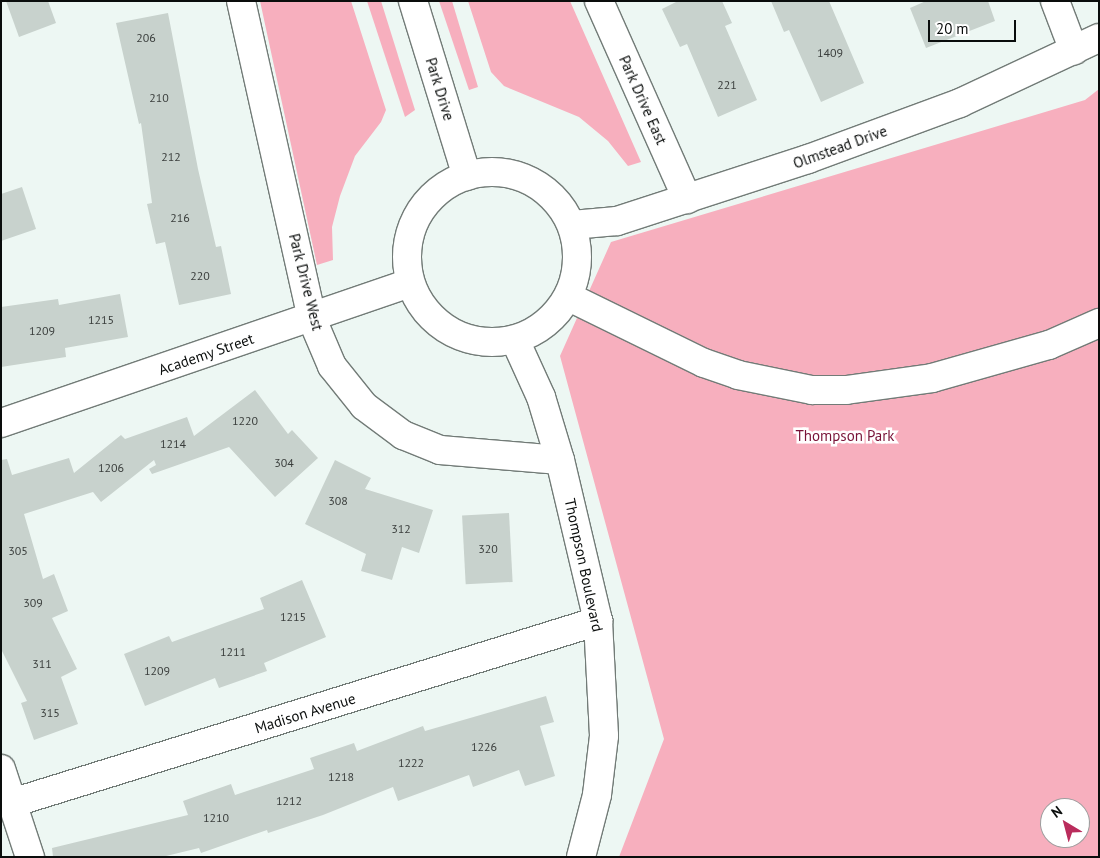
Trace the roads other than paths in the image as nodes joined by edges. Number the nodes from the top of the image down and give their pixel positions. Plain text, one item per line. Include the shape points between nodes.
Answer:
1 (241, 1) edge
2 (413, 1) edge
3 (599, 1) edge
4 (1055, 1) edge
5 (1099, 38) edge
6 (1074, 51) junction
7 (467, 176) junction
8 (687, 199) junction
9 (572, 224) junction
10 (410, 282) junction
11 (569, 297) junction
12 (312, 319) junction
13 (1099, 323) edge
14 (514, 340) junction
15 (1, 423) edge
16 (560, 460) junction
17 (598, 621) junction
18 (1, 769) edge
19 (12, 803) junction
20 (30, 857) edge
21 (581, 857) edge

1 - 12 street, Park Drive West
2 - 7 street, Park Drive
3 - 8 street, Park Drive East
4 - 6 street
5 - 6 street, Olmstead Drive
6 - 8 street, Olmstead Drive via 960,103
7 - 9 street via 492,171 517,175 540,186 559,202
7 - 10 street via 443,187 424,206 411,230 406,256
8 - 9 street, Olmstead Drive via 617,221
9 - 11 street via 578,248 576,273
10 - 12 street, Academy Street
10 - 14 street via 422,306 440,325 463,338 488,343
11 - 13 street via 704,363 738,375 812,390 846,390 932,378 1049,345
11 - 14 street via 555,316 536,331
12 - 15 street, Academy Street
12 - 16 street, Park Drive West via 338,373 364,406 403,435 440,450
14 - 16 street, Thompson Boulevard via 542,397
16 - 17 street, Thompson Boulevard
17 - 19 street, Madison Avenue
17 - 21 street, Thompson Boulevard via 604,736 596,795
18 - 19 street
19 - 20 street

